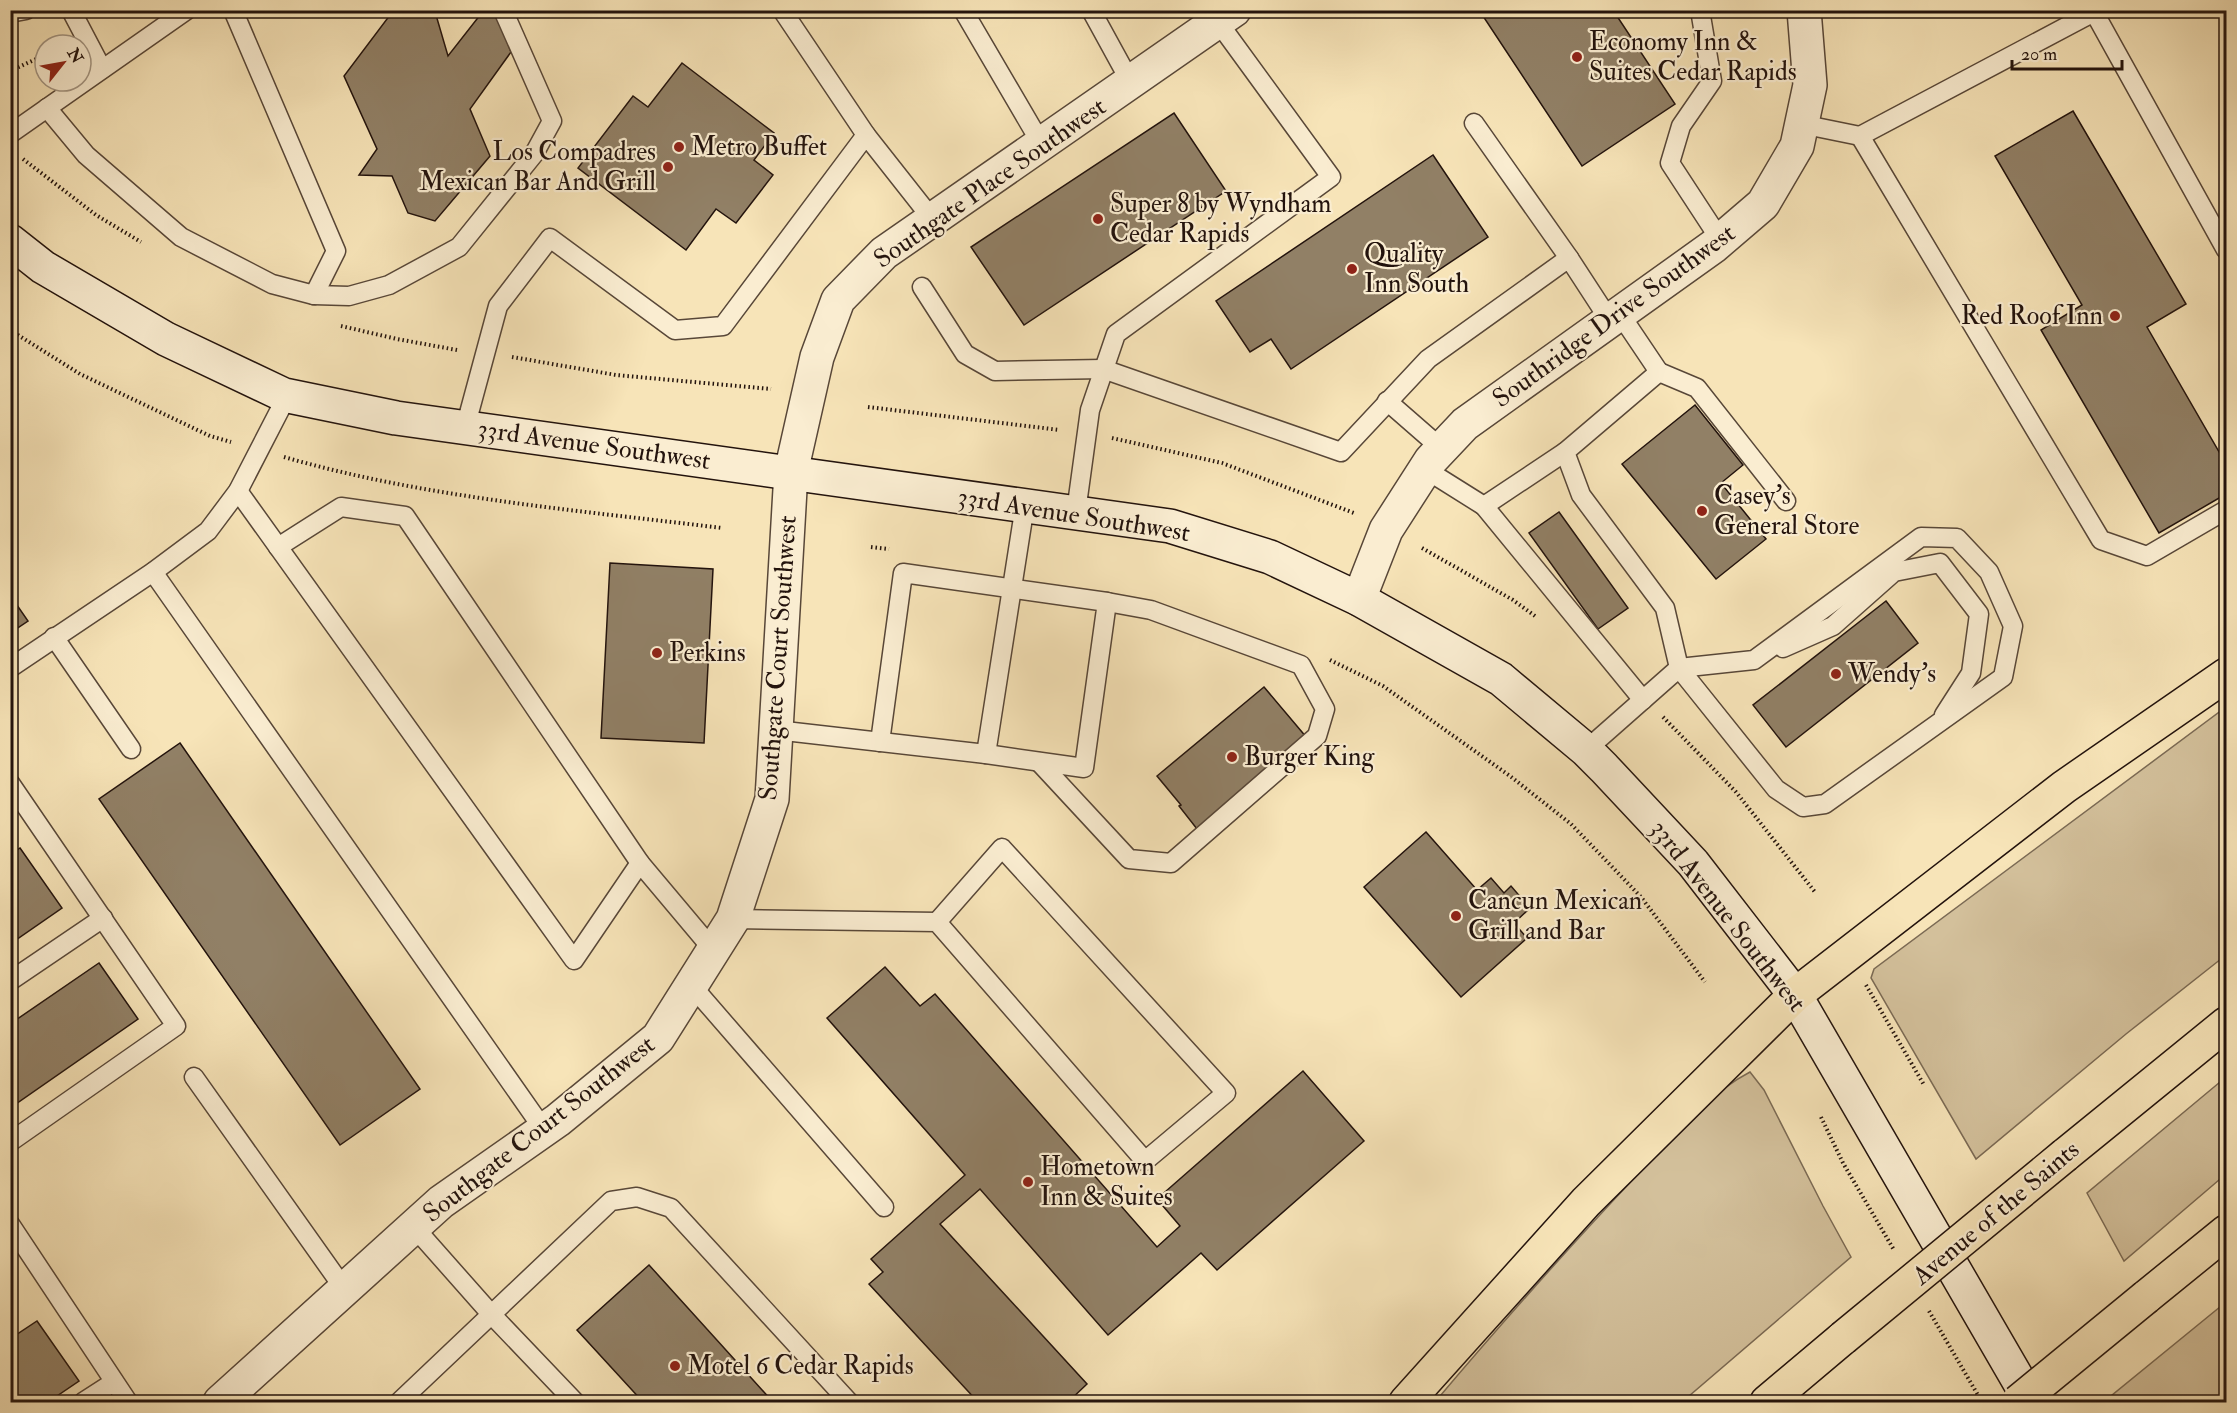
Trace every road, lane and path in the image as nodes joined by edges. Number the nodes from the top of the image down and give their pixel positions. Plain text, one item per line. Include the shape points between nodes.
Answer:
1 (26, 10) edge
2 (71, 10) edge
3 (187, 10) edge
4 (233, 10) edge
5 (503, 10) edge
6 (782, 10) edge
7 (963, 10) edge
8 (1091, 10) edge
9 (1700, 10) edge
10 (1804, 10) edge
11 (10, 13) edge
12 (1226, 16) edge
13 (33, 60) edge
14 (102, 69) junction
15 (10, 71) edge
16 (1131, 83) junction
17 (47, 108) junction
18 (1474, 123) dead end
19 (1801, 124) junction
20 (10, 134) edge
21 (866, 135) junction
22 (1860, 136) junction
23 (1042, 146) junction
24 (933, 220) junction
25 (1720, 241) junction
26 (13, 248) edge
27 (2226, 250) edge
28 (1569, 258) junction
29 (922, 287) dead end
30 (314, 295) junction
31 (1615, 317) junction
32 (10, 330) edge
33 (1103, 369) junction
34 (1659, 372) junction
35 (286, 396) junction
36 (1387, 401) junction
37 (465, 428) junction
38 (259, 450) junction
39 (1565, 453) junction
40 (1433, 459) junction
41 (791, 472) junction
42 (237, 491) junction
43 (1786, 501) dead end
44 (1025, 505) junction
45 (1484, 506) junction
46 (2226, 510) edge
47 (1076, 512) junction
48 (722, 528) dead end
49 (278, 547) junction
50 (153, 572) junction
51 (1012, 588) junction
52 (1359, 599) junction
53 (1107, 602) junction
54 (54, 637) junction
55 (1754, 660) junction
56 (10, 668) edge
57 (1679, 668) junction
58 (2226, 675) edge
59 (1643, 700) junction
60 (1938, 724) junction
61 (776, 730) junction
62 (880, 742) junction
63 (131, 749) dead end
64 (1586, 750) junction
65 (986, 754) junction
66 (1039, 762) junction
67 (10, 783) edge
68 (17, 807) edge
69 (640, 863) junction
70 (103, 918) junction
71 (733, 919) junction
72 (937, 922) junction
73 (714, 951) junction
74 (10, 981) edge
75 (1865, 984) dead end
76 (692, 986) junction
77 (1795, 995) junction
78 (2226, 1024) edge
79 (194, 1077) dead end
80 (1924, 1085) dead end
81 (1818, 1110) dead end
82 (544, 1130) junction
83 (10, 1142) edge
84 (884, 1207) dead end
85 (10, 1224) edge
86 (414, 1227) junction
87 (2226, 1232) edge
88 (1895, 1253) dead end
89 (345, 1290) junction
90 (1924, 1303) dead end
91 (491, 1314) junction
92 (114, 1382) junction
93 (83, 1402) edge
94 (128, 1402) edge
95 (220, 1402) edge
96 (399, 1402) edge
97 (575, 1402) edge
98 (849, 1402) edge
99 (1406, 1402) edge
100 (1767, 1402) edge
101 (1982, 1402) edge
102 (2018, 1402) edge
103 (2031, 1402) edge

1 - 11 lane
2 - 14 lane
3 - 14 lane
4 - 30 lane via 336,250
5 - 30 lane via 552,121 534,154 459,247 389,285 349,296
6 - 21 lane
7 - 23 lane
8 - 16 lane
9 - 25 lane via 1712,81 1681,126 1670,163
10 - 19 street, Southridge Drive Southwest via 1810,85
12 - 16 street, Southgate Place Southwest
12 - 33 lane via 1331,177 1116,334
13 - 15 path
14 - 17 lane
16 - 23 street, Southgate Place Southwest
17 - 20 lane
17 - 30 lane via 86,155 181,237 272,284
18 - 28 lane
19 - 22 lane
19 - 25 street, Southridge Drive Southwest via 1797,146 1763,204
21 - 24 lane
21 - 37 lane via 723,326 675,330 550,238 498,306
22 - 27 lane via 2094,12
22 - 46 lane via 2101,540 2147,556
23 - 24 street, Southgate Place Southwest
24 - 41 street, Southgate Place Southwest via 884,253 838,300 817,357
25 - 31 street, Southridge Drive Southwest
26 - 35 street, 33rd Avenue Southwest via 166,339
28 - 31 lane
28 - 36 lane via 1428,358
29 - 33 lane via 965,354 995,371
31 - 34 lane
31 - 40 street, Southridge Drive Southwest via 1465,424
32 - 38 path via 80,374 210,436
33 - 36 lane via 1341,452
33 - 47 lane via 1090,410
34 - 39 lane
34 - 43 lane via 1697,388
35 - 37 street, 33rd Avenue Southwest
35 - 38 lane
36 - 40 lane
37 - 41 street, 33rd Avenue Southwest
38 - 42 lane
38 - 48 path via 394,483
39 - 45 lane
39 - 57 lane via 1581,495 1665,608
40 - 45 lane
40 - 52 street, Southridge Drive Southwest via 1386,530
41 - 44 street, 33rd Avenue Southwest
41 - 61 street, Southgate Court Southwest
42 - 49 lane
42 - 50 lane via 208,531
44 - 47 street, 33rd Avenue Southwest
44 - 51 lane
45 - 59 lane
47 - 52 street, 33rd Avenue Southwest via 1170,525 1270,557
49 - 69 lane via 341,507 405,516
49 - 69 lane via 574,960
50 - 54 lane
50 - 82 lane
51 - 53 lane
51 - 62 lane via 903,573
51 - 65 lane
52 - 64 street, 33rd Avenue Southwest via 1501,679
53 - 66 lane via 1084,768
53 - 66 lane via 1151,610 1301,665 1325,709 1317,736 1171,863 1129,859
54 - 56 lane
54 - 63 lane
55 - 57 lane
55 - 60 lane via 1833,626 1894,572 1940,563 1979,614 1971,673
55 - 60 lane via 1921,537 1957,538 1989,572 2013,627 2002,677
57 - 59 lane
57 - 60 lane via 1776,789 1803,807 1825,804
58 - 77 highway via 2064,787
59 - 64 lane
61 - 62 lane
61 - 71 street, Southgate Court Southwest via 772,799
62 - 65 lane
64 - 77 street, 33rd Avenue Southwest via 1693,863
65 - 66 lane
67 - 68 lane
68 - 70 lane
69 - 73 lane
70 - 74 lane
70 - 83 lane via 176,1026
71 - 72 lane
71 - 73 street, Southgate Court Southwest
72 - 72 lane via 1002,848 1226,1093 1145,1161
73 - 76 street, Southgate Court Southwest
75 - 80 path
76 - 82 street, Southgate Court Southwest via 658,1038
76 - 84 lane
77 - 99 highway via 1586,1202
77 - 103 street, 33rd Avenue Southwest
78 - 100 highway, Avenue of the Saints, bridge
79 - 89 lane
81 - 88 path via 1843,1163
82 - 86 street, Southgate Court Southwest via 441,1202
85 - 92 lane
86 - 89 street, Southgate Court Southwest
86 - 91 lane
87 - 102 highway, bridge
89 - 95 street, Southgate Court Southwest
90 - 101 path
91 - 96 lane
91 - 97 lane
91 - 98 lane via 611,1201 637,1197 671,1208
92 - 93 lane
92 - 94 lane

